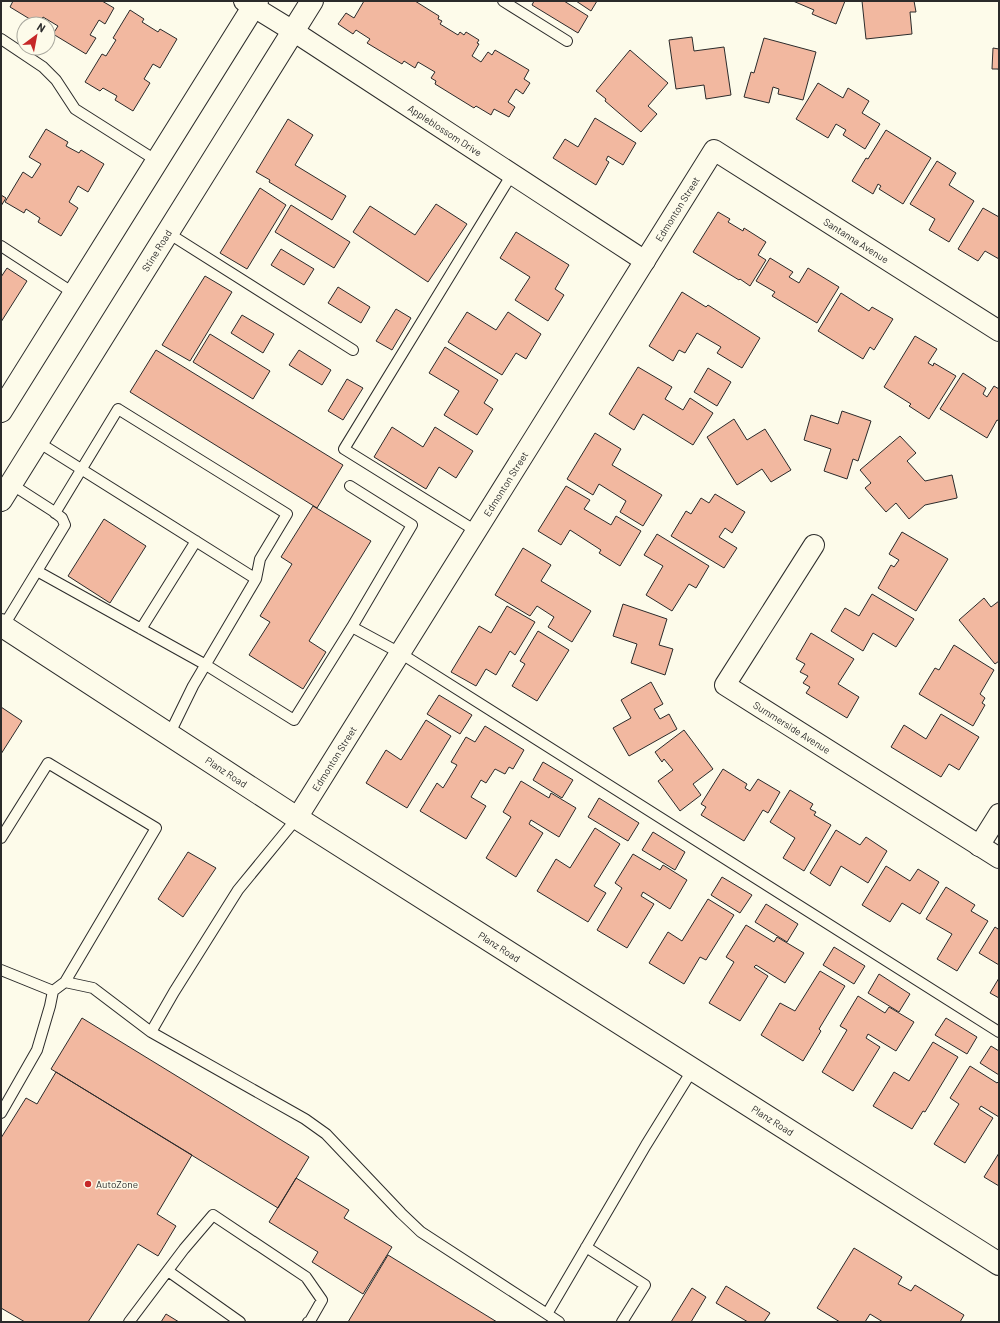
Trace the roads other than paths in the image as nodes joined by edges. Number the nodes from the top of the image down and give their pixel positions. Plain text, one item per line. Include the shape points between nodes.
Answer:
1 (312, 1) edge
2 (504, 1) edge
3 (252, 3) edge
4 (294, 31) junction
5 (1, 39) edge
6 (567, 42) dead end
7 (714, 150) joint
8 (157, 161) junction
9 (512, 174) junction
10 (168, 233) junction
11 (1, 246) edge
12 (645, 261) junction
13 (75, 294) junction
14 (999, 331) edge
15 (354, 350) dead end
16 (1, 411) edge
17 (38, 442) junction
18 (82, 470) junction
19 (350, 486) dead end
20 (6, 492) edge
21 (55, 513) junction
22 (476, 531) junction
23 (196, 541) junction
24 (814, 545) dead end
25 (37, 571) junction
26 (256, 579) junction
27 (2, 626) edge
28 (352, 627) junction
29 (141, 629) junction
30 (400, 653) junction
31 (206, 665) junction
32 (170, 735) junction
33 (999, 814) edge
34 (297, 818) junction
35 (1, 838) edge
36 (979, 846) junction
37 (999, 858) edge
38 (1, 970) edge
39 (65, 982) junction
40 (53, 991) junction
41 (151, 1032) junction
42 (999, 1032) edge
43 (693, 1069) junction
44 (1, 1114) edge
45 (586, 1247) junction
46 (999, 1264) edge
47 (168, 1271) junction
48 (547, 1314) junction
49 (129, 1322) edge
50 (240, 1322) edge
51 (308, 1322) edge
52 (559, 1322) edge
53 (622, 1322) edge

1 - 4 street, Stine Road
2 - 6 lane
3 - 4 street, Appleblossom Drive
3 - 8 street
4 - 9 street, Appleblossom Drive
4 - 10 street, Stine Road
5 - 8 lane via 43,67 56,80 75,109
7 - 12 street, Edmonton Street
7 - 14 street, Santanna Avenue
8 - 13 street
9 - 12 street, Appleblossom Drive
9 - 22 lane via 344,449
10 - 15 lane
10 - 17 street, Stine Road
11 - 13 lane
12 - 22 street, Edmonton Street
13 - 16 street
17 - 18 lane
17 - 20 street, Stine Road
18 - 21 lane
18 - 23 lane
18 - 26 lane via 118,409 287,514 260,559
19 - 28 lane via 412,525
20 - 21 lane
21 - 25 lane via 62,518 65,525
22 - 30 street, Edmonton Street
23 - 26 lane
23 - 29 lane
24 - 36 street, Summerside Avenue via 725,685
25 - 27 lane
25 - 29 lane
26 - 31 lane
27 - 32 street, Planz Road
28 - 30 lane
28 - 31 lane via 294,720
29 - 31 lane
30 - 34 street, Edmonton Street
30 - 42 lane
31 - 32 lane
32 - 34 street, Planz Road
33 - 36 street
34 - 41 lane via 238,890
34 - 43 street, Planz Road
35 - 39 lane via 48,763 156,828
36 - 37 street, Summerside Avenue
38 - 40 lane
39 - 40 lane
39 - 41 lane via 93,988
40 - 44 lane via 37,1050
41 - 48 lane via 305,1119 326,1134 421,1232
43 - 45 lane
43 - 46 street, Planz Road
45 - 48 lane
45 - 53 lane via 645,1285
47 - 49 lane
47 - 50 lane
47 - 51 lane via 213,1215 306,1277 322,1300
48 - 52 lane

